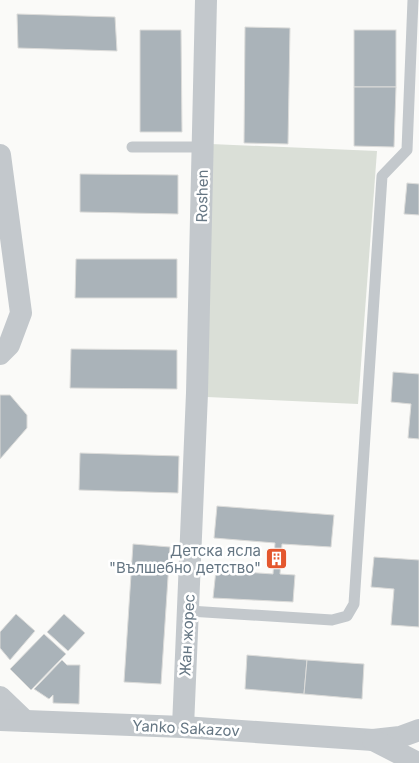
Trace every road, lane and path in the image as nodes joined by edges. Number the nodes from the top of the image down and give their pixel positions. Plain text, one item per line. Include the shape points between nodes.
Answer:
1 (206, 0) edge
2 (413, 0) edge
3 (132, 146) dead end
4 (203, 148) junction
5 (0, 155) edge
6 (3, 345) edge
7 (197, 393) joint
8 (188, 611) junction
9 (0, 697) edge
10 (0, 720) edge
11 (25, 721) junction
12 (183, 727) junction
13 (419, 730) edge
14 (373, 740) junction
15 (418, 763) edge

1 - 4 street, Roshen
2 - 8 lane via 407,150 382,176 354,604 347,616 332,620
3 - 4 lane
4 - 7 street, Roshen
5 - 6 street via 22,313
7 - 8 street, Жан жорес
8 - 12 street, Жан жорес
9 - 11 street
10 - 11 street, Yanko Sakazov
11 - 12 street, Yanko Sakazov
12 - 14 street, Yanko Sakazov
13 - 14 street, Yanko Sakazov via 400,737
14 - 15 street, Yanko Sakazov

